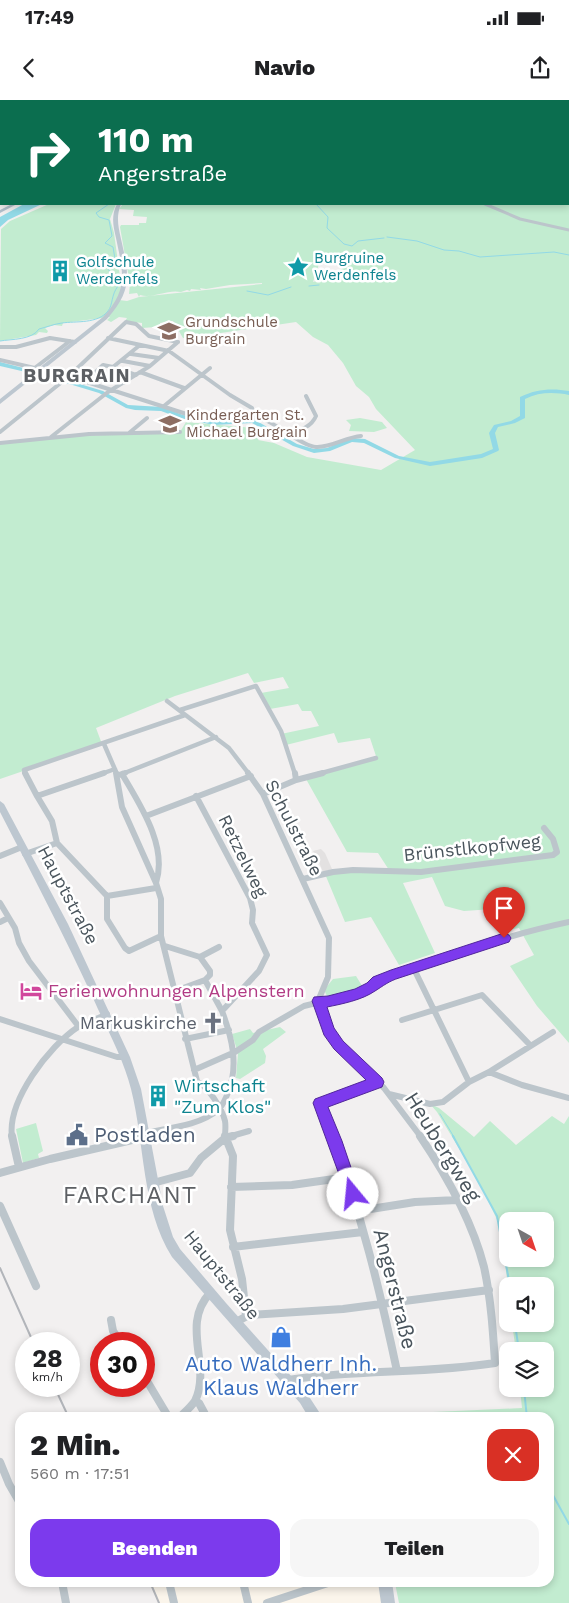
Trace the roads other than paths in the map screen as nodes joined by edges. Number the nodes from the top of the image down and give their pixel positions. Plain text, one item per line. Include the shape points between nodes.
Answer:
1 (13, 205) edge
2 (119, 205) edge
3 (487, 205) edge
4 (0, 212) edge
5 (569, 230) edge
6 (108, 338) junction
7 (73, 342) junction
8 (140, 345) junction
9 (0, 347) edge
10 (169, 351) junction
11 (131, 354) junction
12 (159, 358) junction
13 (0, 360) edge
14 (123, 361) junction
15 (150, 366) junction
16 (113, 367) junction
17 (40, 368) junction
18 (210, 368) dead end
19 (140, 372) junction
20 (94, 374) junction
21 (136, 375) junction
22 (202, 375) junction
23 (65, 380) junction
24 (84, 382) junction
25 (124, 383) junction
26 (184, 388) junction
27 (108, 393) junction
28 (306, 396) dead end
29 (0, 402) edge
30 (164, 406) junction
31 (147, 418) dead end
32 (254, 418) junction
33 (0, 432) edge
34 (180, 432) dead end
35 (128, 433) junction
36 (288, 433) junction
37 (361, 436) dead end
38 (50, 438) junction
39 (0, 443) edge
40 (167, 701) dead end
41 (183, 712) junction
42 (216, 737) junction
43 (104, 744) junction
44 (376, 758) dead end
45 (115, 768) junction
46 (120, 775) junction
47 (251, 776) junction
48 (296, 780) junction
49 (262, 794) junction
50 (37, 796) junction
51 (196, 796) junction
52 (0, 804) edge
53 (146, 816) junction
54 (544, 828) dead end
55 (57, 843) junction
56 (23, 851) junction
57 (0, 856) edge
58 (303, 879) junction
59 (156, 885) junction
60 (108, 896) junction
61 (0, 903) edge
62 (8, 918) junction
63 (0, 922) edge
64 (569, 922) edge
65 (161, 936) junction
66 (165, 946) junction
67 (218, 947) dead end
68 (200, 957) junction
69 (413, 967) junction
70 (205, 980) junction
71 (174, 991) junction
72 (318, 1001) junction
73 (435, 1010) junction
74 (222, 1012) junction
75 (107, 1014) junction
76 (0, 1019) edge
77 (402, 1020) dead end
78 (79, 1027) junction
79 (229, 1030) junction
80 (553, 1032) dead end
81 (185, 1039) junction
82 (62, 1040) junction
83 (530, 1045) junction
84 (235, 1052) junction
85 (125, 1056) junction
86 (194, 1070) junction
87 (488, 1072) junction
88 (377, 1082) junction
89 (469, 1082) junction
90 (389, 1094) junction
91 (569, 1098) edge
92 (218, 1109) junction
93 (249, 1131) dead end
94 (145, 1135) junction
95 (225, 1138) junction
96 (19, 1167) junction
97 (0, 1173) edge
98 (348, 1177) junction
99 (153, 1183) junction
100 (231, 1188) junction
101 (457, 1200) junction
102 (0, 1206) edge
103 (358, 1211) junction
104 (363, 1232) junction
105 (233, 1247) junction
106 (36, 1286) dead end
107 (489, 1290) junction
108 (210, 1294) junction
109 (384, 1304) junction
110 (241, 1319) junction
111 (111, 1320) dead end
112 (115, 1332) edge
113 (397, 1371) junction
114 (287, 1380) junction
115 (155, 1394) edge
116 (195, 1401) junction
117 (165, 1412) edge
118 (185, 1412) edge
119 (204, 1412) edge
120 (313, 1412) edge
121 (0, 1462) edge
122 (15, 1493) edge
123 (63, 1587) edge
124 (169, 1587) edge
125 (244, 1587) edge
126 (316, 1587) edge
127 (386, 1587) edge
128 (66, 1603) edge
129 (174, 1603) edge
130 (248, 1603) edge
131 (267, 1603) edge
132 (388, 1603) edge

1 - 4 main road
2 - 7 street via 115,222 125,281 124,294 114,310
3 - 5 street via 520,219
6 - 8 street
6 - 10 street via 126,322 136,324 149,336 178,342
6 - 23 street
7 - 9 street via 50,338 16,347
7 - 17 street
8 - 10 street
8 - 11 street
10 - 12 street
10 - 22 street
11 - 12 street
11 - 14 street
12 - 15 street
13 - 17 street
14 - 15 street
14 - 16 street
15 - 19 street
16 - 20 street via 103,365
16 - 21 street
17 - 23 street
17 - 29 street
18 - 22 street
19 - 21 street
19 - 26 street
20 - 24 street
20 - 25 street
21 - 25 street
22 - 26 street
22 - 32 street via 252,408
23 - 24 street
23 - 33 street
24 - 27 street
25 - 27 street
26 - 30 street
27 - 30 street
27 - 38 street
28 - 36 street via 315,420 309,426
30 - 32 street via 206,419
31 - 35 street
32 - 36 street via 268,421
34 - 35 street
35 - 38 street
36 - 37 street via 317,448 344,438
38 - 39 street
40 - 41 street, Schulstraße
41 - 42 street, Schulstraße
41 - 43 street
41 - 48 street via 256,686 286,744
42 - 46 street
42 - 47 street, Schulstraße
43 - 45 street
43 - 50 street via 24,770
44 - 48 street
45 - 46 street
45 - 50 street
46 - 53 street
46 - 59 street via 122,807
47 - 49 street, Schulstraße
47 - 51 street
48 - 49 street
49 - 58 street, Schulstraße
50 - 55 street via 52,821
51 - 53 street
51 - 74 street, Retzelweg via 250,898 252,923 267,955 259,971
52 - 56 street, Hauptstraße
53 - 59 street via 160,868
54 - 58 street, Brünstlkopfweg via 554,839 557,852 554,855 421,872 353,870
55 - 56 street
55 - 60 street
56 - 57 street
56 - 75 street, Hauptstraße
58 - 72 street, Schulstraße via 329,938 328,977
59 - 60 street
59 - 65 street via 161,899
60 - 65 street via 107,918 125,948 130,951
61 - 62 street
62 - 63 street
62 - 78 street via 29,961
64 - 69 street via 532,930
65 - 66 street
66 - 68 street
66 - 71 street
67 - 68 street
68 - 70 street via 210,971
69 - 72 street via 357,993 328,1002
69 - 73 street
70 - 71 street
70 - 74 street
71 - 81 street
72 - 84 street via 259,1032
72 - 88 street, Heubergweg via 329,1031 339,1045
73 - 77 street
73 - 83 street via 482,995
73 - 89 street
74 - 79 street
75 - 78 street
75 - 85 street, Hauptstraße
76 - 82 street
78 - 82 street
79 - 81 street
79 - 84 street
80 - 83 street
81 - 86 street
82 - 85 street via 118,1057
82 - 96 street via 37,1072 13,1116 12,1136
83 - 87 street
84 - 86 street
84 - 92 street via 231,1085
85 - 94 street, Hauptstraße via 136,1089
86 - 92 street via 197,1081 204,1085
87 - 89 street
87 - 91 street
88 - 90 street, Heubergweg
88 - 98 street, Angerstraße via 320,1103
89 - 90 street via 443,1102 430,1104
90 - 101 street, Heubergweg via 411,1122
92 - 94 street via 209,1115
92 - 95 street via 225,1121
93 - 95 street
94 - 96 street
94 - 99 street, Hauptstraße
95 - 99 street via 190,1173
95 - 100 street via 233,1156
96 - 97 street
98 - 100 street via 292,1185
98 - 103 street, Angerstraße
99 - 108 street, Hauptstraße via 168,1240
100 - 105 street
101 - 103 street via 414,1202
101 - 107 street, Heubergweg via 473,1232
102 - 106 street
103 - 104 street, Angerstraße
104 - 105 street
104 - 109 street, Angerstraße
105 - 110 street via 242,1279
107 - 109 street
107 - 113 street, Heubergweg via 495,1363
108 - 110 street, Hauptstraße
108 - 116 street via 202,1298 196,1317 200,1372
109 - 110 street
109 - 113 street, Angerstraße
110 - 114 street, Hauptstraße
111 - 112 street
113 - 114 street
114 - 120 street, Hauptstraße
115 - 117 street
116 - 118 street
116 - 119 street
121 - 122 street
123 - 128 street
124 - 129 street
125 - 130 street
126 - 131 street
127 - 132 street

